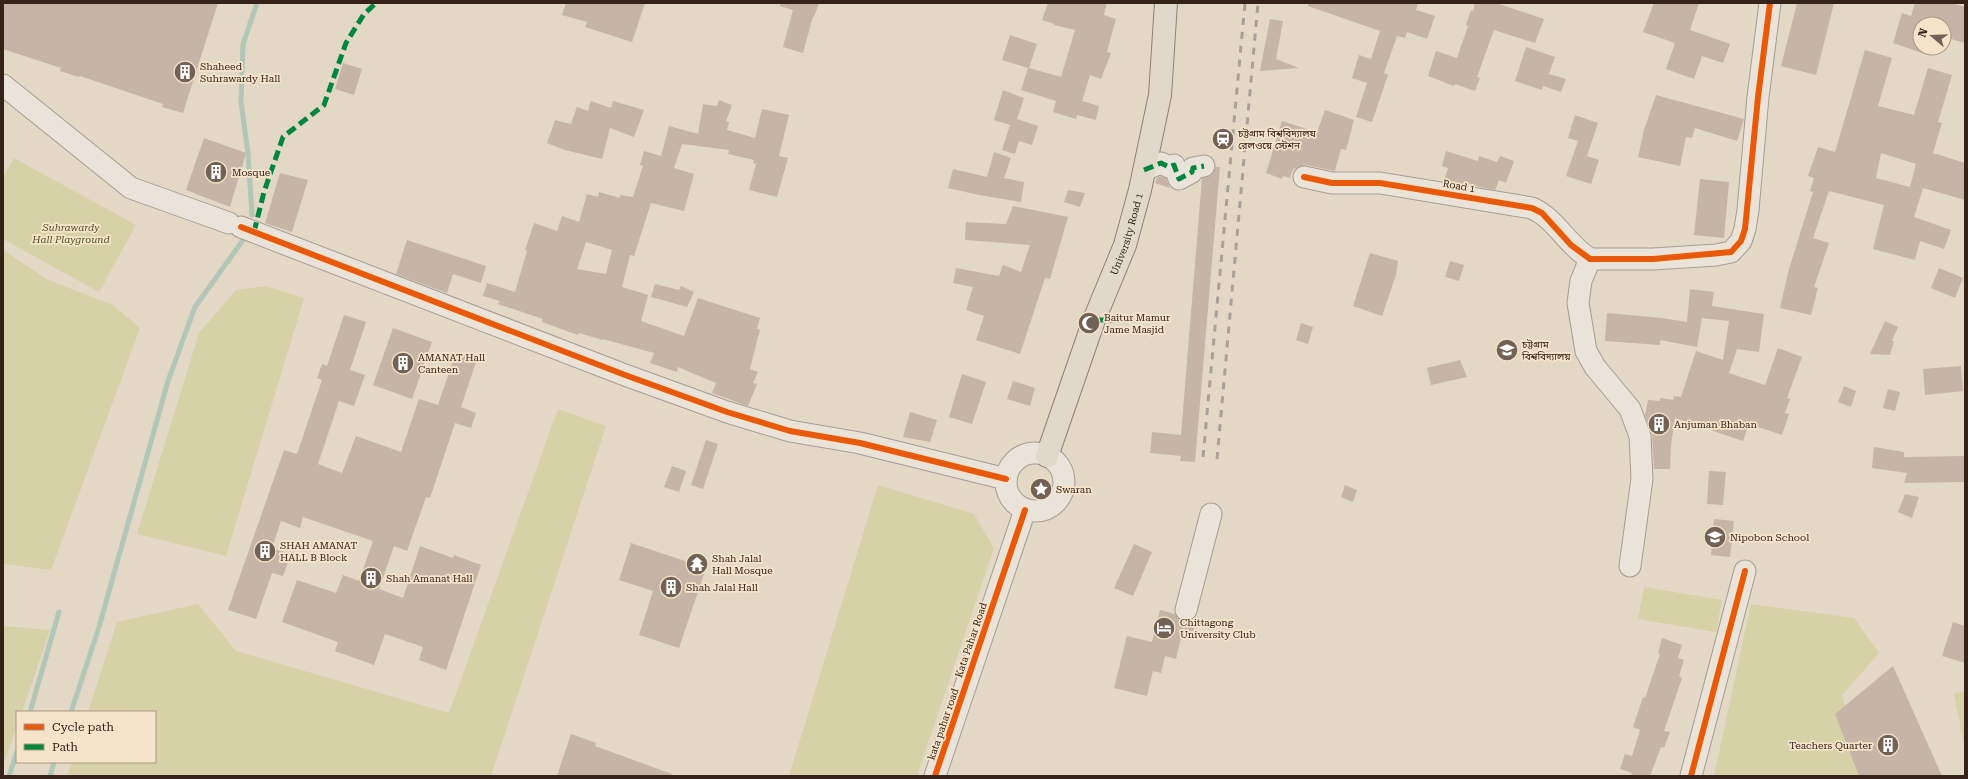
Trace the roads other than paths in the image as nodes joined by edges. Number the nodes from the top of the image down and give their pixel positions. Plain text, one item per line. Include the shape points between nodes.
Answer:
1 (1166, 3) edge
2 (1770, 3) edge
3 (3, 85) edge
4 (1204, 166) dead end
5 (1144, 170) junction
6 (1304, 177) dead end
7 (1590, 259) junction
8 (1047, 456) junction
9 (1006, 479) junction
10 (1026, 510) junction
11 (1211, 514) dead end
12 (1015, 543) dead end
13 (1630, 566) dead end
14 (1745, 571) dead end
15 (1186, 610) dead end
16 (936, 776) edge
17 (1691, 776) edge

1 - 5 main road, University Road 1 via 1160,95
2 - 7 street via 1748,210 1741,241 1731,252 1716,255 1653,260
3 - 9 street via 131,188 727,412 790,431 860,442
4 - 5 street via 1193,168 1192,172 1179,179 1174,166 1169,167 1161,163
5 - 8 main road, University Road 1 via 1125,245 1096,313
6 - 7 street, Road 1 via 1332,183 1380,183 1532,208 1542,213 1571,245
7 - 13 street via 1581,281 1578,303 1586,350 1595,367 1630,409 1640,436 1642,479
8 - 9 street via 1038,453 1021,457 1014,462
8 - 10 street via 1054,460 1062,473 1062,491 1058,499 1043,510
9 - 10 street via 1008,494
10 - 16 street, Kata Pahar Road
11 - 15 street
12 - 16 street, kata pahar road
14 - 17 street

